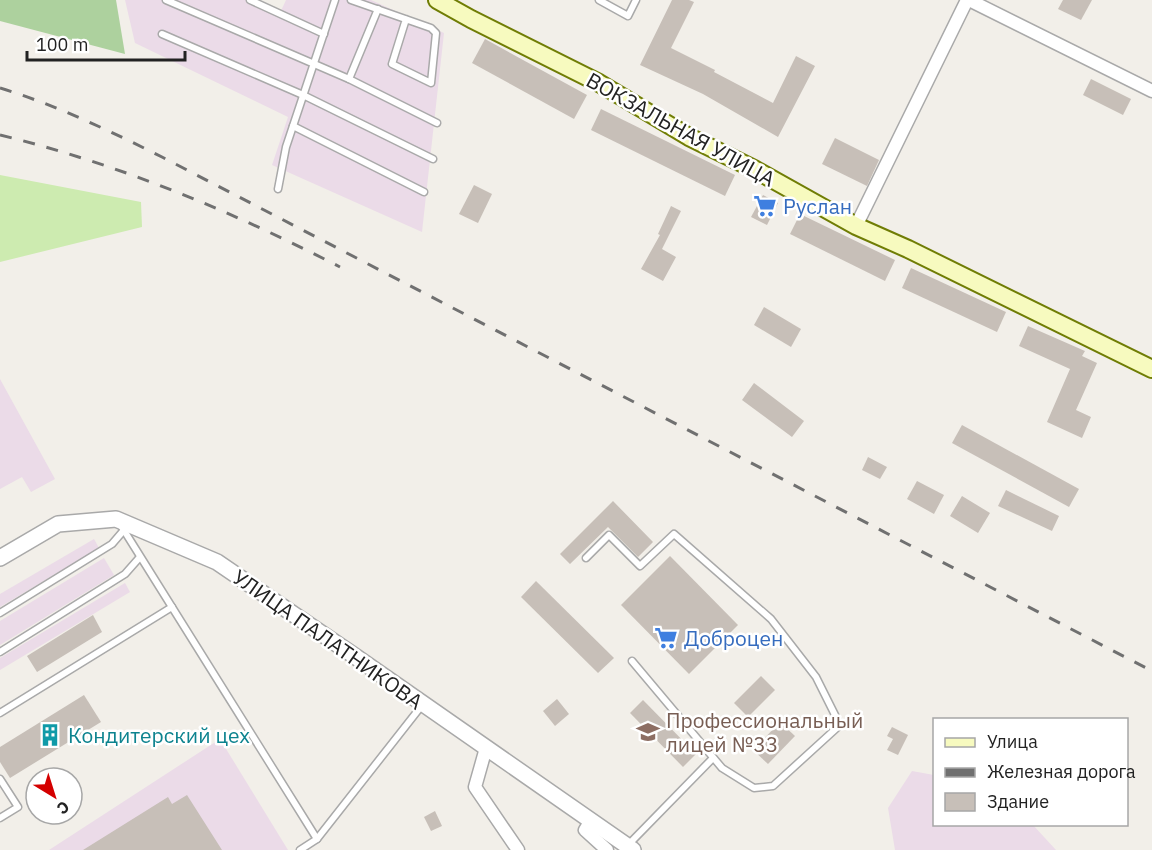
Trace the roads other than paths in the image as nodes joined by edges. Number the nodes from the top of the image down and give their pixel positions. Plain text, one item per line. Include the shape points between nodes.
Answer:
1 (166, 0) edge
2 (249, 0) edge
3 (335, 0) edge
4 (351, 0) edge
5 (437, 0) edge
6 (599, 0) edge
7 (636, 0) edge
8 (968, 0) edge
9 (378, 9) junction
10 (405, 19) junction
11 (162, 34) dead end
12 (324, 34) junction
13 (314, 65) junction
14 (349, 79) junction
15 (1152, 91) edge
16 (303, 95) junction
17 (437, 123) dead end
18 (293, 126) junction
19 (433, 159) dead end
20 (278, 189) dead end
21 (424, 192) dead end
22 (856, 226) junction
23 (1152, 369) edge
24 (120, 525) junction
25 (140, 557) junction
26 (0, 558) edge
27 (586, 558) dead end
28 (172, 607) junction
29 (0, 613) edge
30 (0, 652) edge
31 (632, 661) dead end
32 (423, 704) junction
33 (0, 713) edge
34 (486, 748) junction
35 (713, 758) junction
36 (0, 778) edge
37 (0, 818) edge
38 (591, 820) junction
39 (317, 839) junction
40 (630, 848) edge
41 (300, 850) edge
42 (518, 850) edge
43 (607, 850) edge

1 - 13 lane
2 - 12 lane
3 - 12 lane
4 - 9 lane
5 - 22 main road, ВОКЗАЛЬНАЯ УЛИЦА via 599,83 688,137
6 - 7 lane via 628,16
8 - 15 street
8 - 22 street
9 - 10 lane
9 - 14 lane
10 - 10 lane via 392,64 431,83 436,33
11 - 16 lane
12 - 13 lane
13 - 14 lane
13 - 16 lane
14 - 17 lane
16 - 18 lane
16 - 19 lane
18 - 20 lane
18 - 21 lane
22 - 23 main road, ВОКЗАЛЬНАЯ УЛИЦА
24 - 25 lane
24 - 26 street, УЛИЦА ПАЛАТНИКОВА via 58,524
24 - 29 lane via 112,544
24 - 32 street, УЛИЦА ПАЛАТНИКОВА via 217,562
25 - 28 lane
25 - 30 lane via 125,574
27 - 35 lane via 609,535 639,566 674,534 771,619 816,677 840,722 773,786 753,788
28 - 33 lane
28 - 39 lane
31 - 35 lane
32 - 34 street, УЛИЦА ПАЛАТНИКОВА
32 - 39 lane
34 - 38 street, УЛИЦА ПАЛАТНИКОВА
34 - 42 street via 475,787
35 - 40 lane
36 - 37 lane via 18,807
38 - 40 street, УЛИЦА ПАЛАТНИКОВА
38 - 43 street via 585,830
39 - 41 lane

